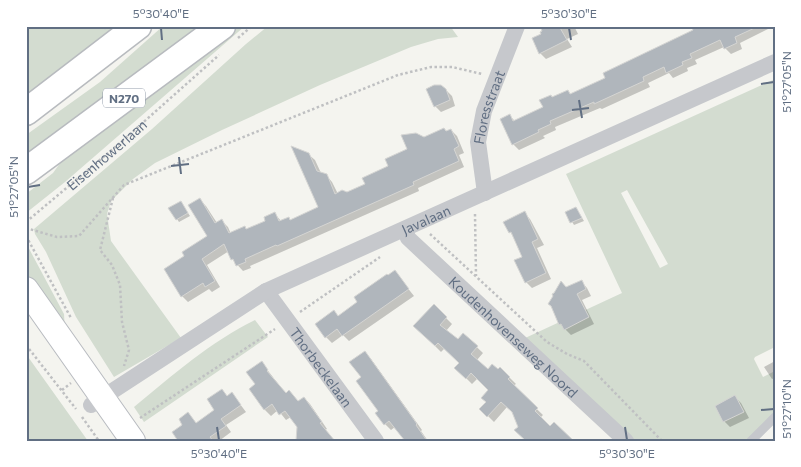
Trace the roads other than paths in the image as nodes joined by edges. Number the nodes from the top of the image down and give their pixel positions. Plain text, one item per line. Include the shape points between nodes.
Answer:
1 (138, 26) edge
2 (517, 26) edge
3 (226, 40) edge
4 (775, 62) edge
5 (26, 112) edge
6 (26, 171) edge
7 (479, 195) junction
8 (412, 225) junction
9 (26, 289) edge
10 (266, 291) junction
11 (26, 317) edge
12 (103, 398) junction
13 (775, 417) edge
14 (134, 431) edge
15 (115, 441) edge
16 (376, 441) edge
17 (626, 441) edge
18 (751, 441) edge

1 - 5 main road
2 - 7 street, Floresstraat via 484,111 478,142
3 - 6 main road, N270
4 - 7 street, Javalaan
7 - 8 street, Javalaan
8 - 10 street, Javalaan
8 - 17 street, Koudenhovenseweg Noord via 408,238
9 - 12 main road
10 - 12 street, Javalaan
10 - 16 street, Thorbeckelaan
11 - 12 main road
12 - 14 main road
12 - 15 main road
13 - 18 lane

